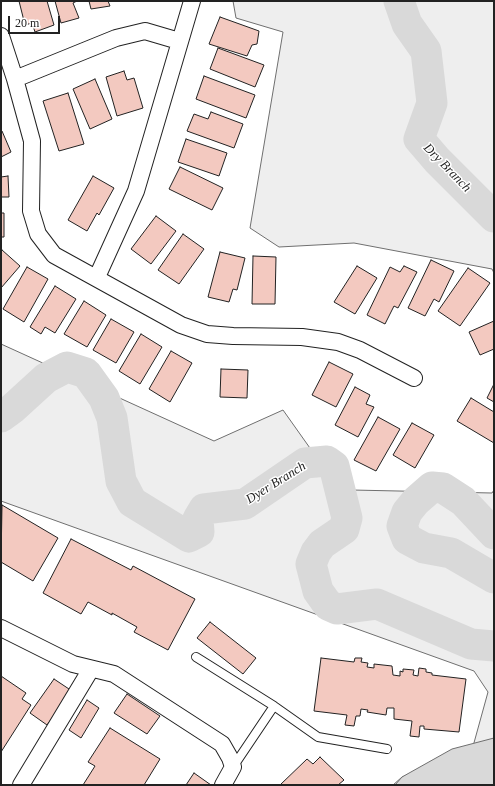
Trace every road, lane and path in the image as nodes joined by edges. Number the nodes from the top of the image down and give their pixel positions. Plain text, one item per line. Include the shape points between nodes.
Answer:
1 (192, 1) edge
2 (1, 36) edge
3 (179, 41) junction
4 (16, 79) junction
5 (97, 277) junction
6 (414, 378) dead end
7 (1, 628) edge
8 (196, 656) dead end
9 (91, 669) junction
10 (274, 706) junction
11 (387, 749) dead end
12 (233, 767) junction
13 (21, 785) edge
14 (223, 785) edge

1 - 3 street
2 - 4 street
3 - 4 street via 145,31 116,38
3 - 5 street via 136,191
4 - 5 street via 32,141 31,211 38,234 54,255
5 - 6 street via 182,325 207,334 302,337 338,342 360,350
7 - 9 street via 73,664
8 - 10 lane
9 - 12 street via 114,674 222,744
9 - 13 street
10 - 11 lane via 318,737
10 - 12 lane
12 - 14 street

